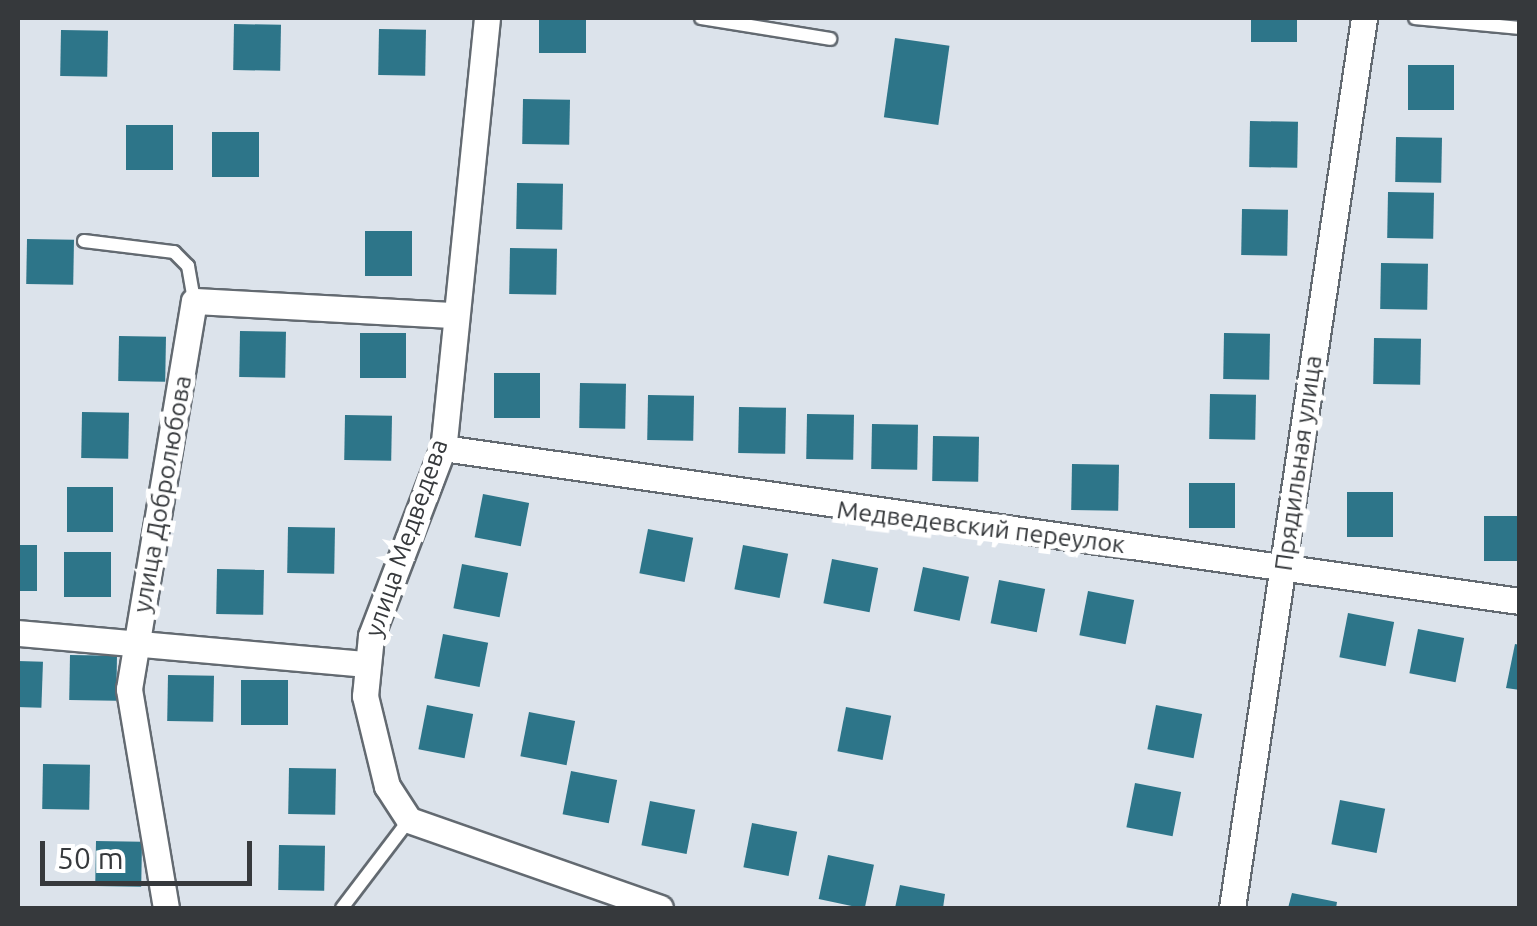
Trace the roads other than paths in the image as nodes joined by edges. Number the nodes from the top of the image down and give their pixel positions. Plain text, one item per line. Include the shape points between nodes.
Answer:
1 (487, 18) edge
2 (701, 18) edge
3 (1364, 18) edge
4 (1414, 18) edge
5 (1520, 28) edge
6 (830, 40) dead end
7 (84, 241) dead end
8 (194, 301) junction
9 (453, 315) junction
10 (443, 448) junction
11 (1283, 567) junction
12 (1520, 601) edge
13 (18, 633) edge
14 (134, 646) junction
15 (363, 664) junction
16 (409, 820) junction
17 (166, 908) edge
18 (342, 908) edge
19 (660, 908) edge
20 (1232, 908) edge

1 - 9 street, улица Медведева
2 - 6 lane
3 - 11 street, Прядильная улица
4 - 5 lane
7 - 8 lane via 174,252 188,266
8 - 9 street
8 - 14 street, улица Добролюбова
9 - 10 street, улица Медведева
10 - 11 street, Медведевский переулок
10 - 15 street, улица Медведева
11 - 12 street, Медведевский переулок
11 - 20 street, Прядильная улица
13 - 14 street, улица Добролюбова
14 - 15 street, улица Добролюбова
14 - 17 street, улица Добролюбова via 130,718 162,848
15 - 16 street, улица Медведева via 386,786
16 - 18 lane
16 - 19 street

